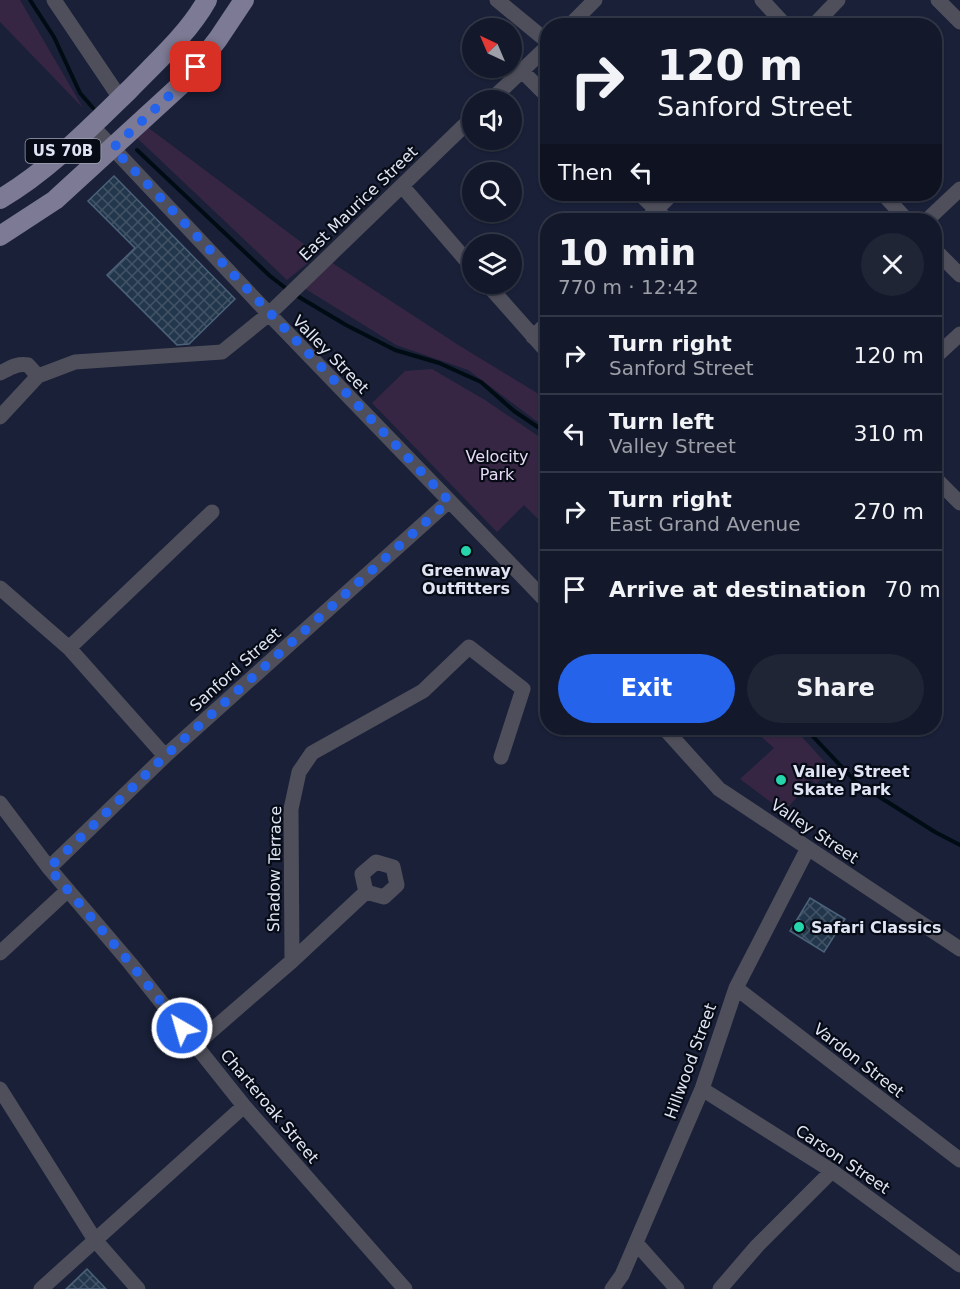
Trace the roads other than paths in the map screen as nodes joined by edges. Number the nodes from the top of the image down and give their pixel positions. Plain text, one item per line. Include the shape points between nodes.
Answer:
1 (54, 0) edge
2 (207, 0) edge
3 (244, 0) edge
4 (497, 0) edge
5 (595, 0) edge
6 (762, 0) edge
7 (838, 0) edge
8 (938, 0) edge
9 (577, 18) edge
10 (779, 18) edge
11 (821, 18) edge
12 (960, 22) edge
13 (540, 37) edge
14 (540, 52) edge
15 (522, 70) joint
16 (514, 78) edge
17 (540, 89) edge
18 (501, 90) edge
19 (120, 98) junction
20 (92, 126) junction
21 (462, 128) edge
22 (113, 148) junction
23 (402, 186) junction
24 (960, 189) edge
25 (0, 199) edge
26 (889, 201) edge
27 (901, 213) edge
28 (934, 213) edge
29 (0, 236) edge
30 (462, 255) edge
31 (942, 257) edge
32 (960, 275) edge
33 (496, 294) edge
34 (269, 314) junction
35 (540, 330) edge
36 (960, 334) edge
37 (533, 337) junction
38 (540, 344) edge
39 (942, 351) edge
40 (0, 373) edge
41 (38, 376) junction
42 (0, 417) edge
43 (942, 485) edge
44 (449, 501) junction
45 (960, 503) edge
46 (212, 512) dead end
47 (0, 588) edge
48 (540, 595) edge
49 (69, 648) junction
50 (669, 735) edge
51 (165, 756) junction
52 (501, 757) dead end
53 (0, 803) edge
54 (808, 848) junction
55 (49, 868) junction
56 (68, 890) junction
57 (366, 892) dead end
58 (960, 950) edge
59 (0, 953) edge
60 (292, 961) junction
61 (736, 988) junction
62 (195, 1045) junction
63 (0, 1089) edge
64 (702, 1089) junction
65 (244, 1106) junction
66 (960, 1160) edge
67 (832, 1171) junction
68 (94, 1240) junction
69 (636, 1243) junction
70 (960, 1265) edge
71 (41, 1289) edge
72 (138, 1289) edge
73 (405, 1289) edge
74 (612, 1289) edge
75 (677, 1289) edge
76 (720, 1289) edge

1 - 19 street
2 - 19 main road, US 70B via 168,51
3 - 22 main road, US 70B via 185,81
4 - 13 street
5 - 9 street
6 - 10 street
7 - 11 street
8 - 12 street
14 - 15 street
15 - 17 street
16 - 18 street
19 - 20 main road, US 70B
20 - 22 street, Valley Street
20 - 25 main road, US 70B via 29,180
21 - 23 street, East Maurice Street
22 - 29 main road, US 70B via 55,200
22 - 34 street, Valley Street
23 - 30 street
23 - 34 street, East Maurice Street
24 - 28 street
26 - 27 street
31 - 32 street
33 - 37 street
34 - 41 street, East Maurice Street via 222,352 75,362
34 - 44 street, Valley Street
35 - 37 street
36 - 39 street
37 - 38 street
40 - 41 street via 22,364
41 - 42 street
43 - 45 street
44 - 48 street, Valley Street
44 - 51 street, Sanford Street
46 - 49 street
47 - 49 street
49 - 51 street
50 - 54 street, Valley Street via 719,789
51 - 55 street, Sanford Street
52 - 60 street, Shadow Terrace via 523,689 469,646 423,691 312,753 299,772 291,809
53 - 55 street, Charteroak Street
54 - 58 street, Valley Street
54 - 61 street, Hillwood Street
55 - 56 street, Charteroak Street
56 - 59 street
56 - 62 street, Charteroak Street
57 - 60 street
60 - 62 street
61 - 64 street, Hillwood Street
61 - 66 street, Vardon Street
62 - 65 street, Charteroak Street
63 - 68 street
64 - 67 street, Carson Street
64 - 69 street, Hillwood Street
65 - 68 street
65 - 73 street, Charteroak Street
67 - 70 street, Carson Street
67 - 76 street
68 - 71 street
68 - 72 street
69 - 74 street, Hillwood Street
69 - 75 street

